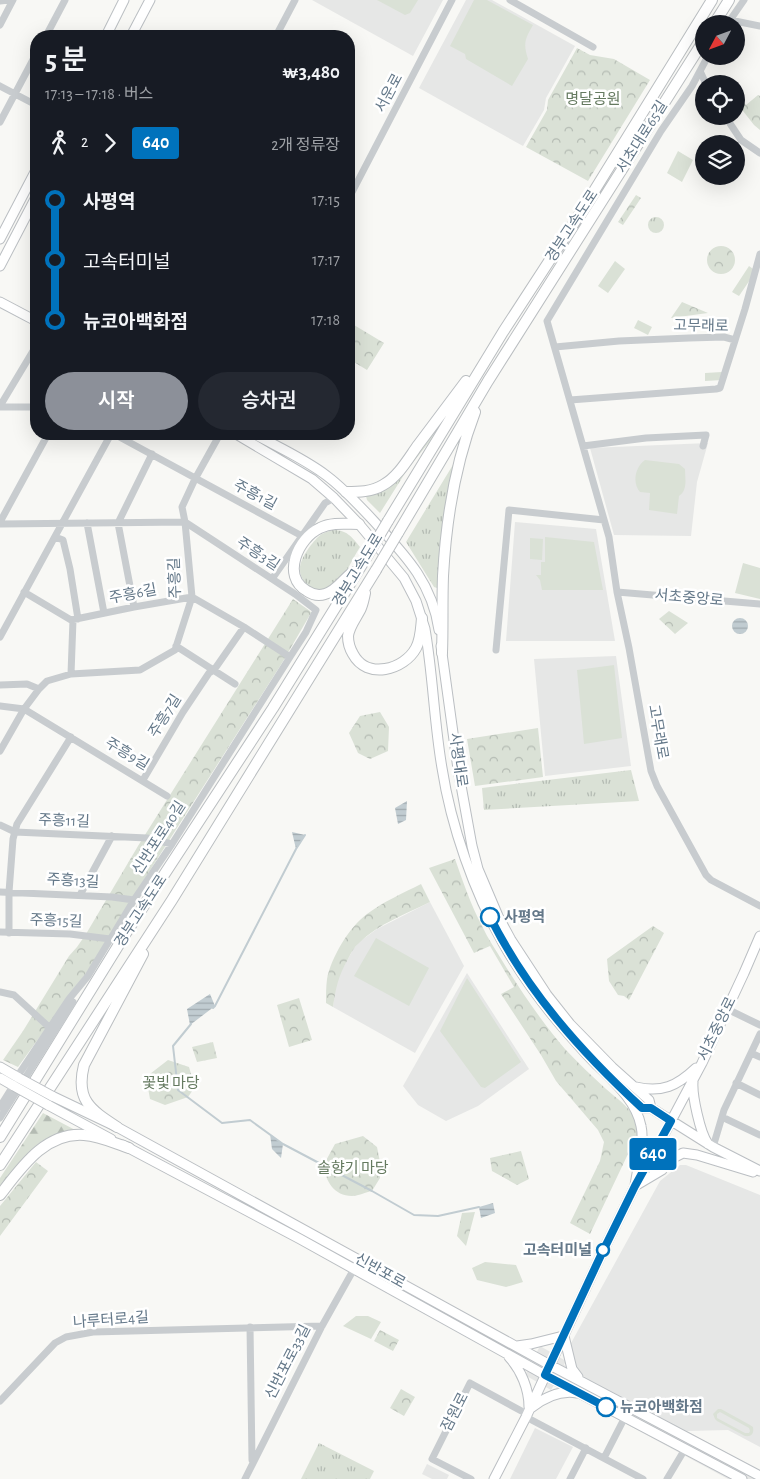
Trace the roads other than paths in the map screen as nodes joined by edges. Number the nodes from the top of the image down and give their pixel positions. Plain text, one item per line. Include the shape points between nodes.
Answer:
1 (11, 0) edge
2 (65, 0) edge
3 (124, 0) edge
4 (150, 0) edge
5 (295, 0) edge
6 (452, 0) edge
7 (510, 0) edge
8 (712, 0) edge
9 (729, 0) edge
10 (744, 0) edge
11 (0, 1) edge
12 (720, 15) edge
13 (734, 15) edge
14 (745, 24) edge
15 (0, 25) edge
16 (760, 26) edge
17 (49, 30) edge
18 (109, 30) edge
19 (134, 30) edge
20 (279, 30) edge
21 (593, 47) dead end
22 (695, 54) edge
23 (704, 65) edge
24 (30, 66) edge
25 (700, 72) junction
26 (702, 75) edge
27 (0, 86) edge
28 (692, 86) junction
29 (695, 86) edge
30 (16, 94) junction
31 (30, 102) edge
32 (0, 122) edge
33 (731, 125) edge
34 (760, 153) edge
35 (30, 181) edge
36 (355, 186) edge
37 (30, 208) edge
38 (0, 238) edge
39 (760, 254) edge
40 (0, 266) edge
41 (0, 302) edge
42 (30, 318) edge
43 (547, 321) joint
44 (503, 332) junction
45 (735, 340) junction
46 (555, 347) junction
47 (30, 356) edge
48 (28, 360) joint
49 (488, 381) junction
50 (570, 400) junction
51 (0, 407) edge
52 (30, 407) edge
53 (45, 440) edge
54 (109, 440) edge
55 (124, 440) edge
56 (217, 440) edge
57 (246, 440) edge
58 (265, 440) edge
59 (583, 446) junction
60 (702, 446) dead end
61 (152, 454) junction
62 (195, 479) junction
63 (346, 492) junction
64 (334, 498) junction
65 (604, 520) junction
66 (185, 522) junction
67 (0, 523) edge
68 (87, 523) junction
69 (118, 523) junction
70 (62, 524) junction
71 (359, 524) junction
72 (302, 536) junction
73 (55, 537) junction
74 (364, 562) junction
75 (272, 579) junction
76 (367, 585) junction
77 (24, 592) junction
78 (617, 592) junction
79 (192, 598) junction
80 (760, 604) edge
81 (134, 607) junction
82 (316, 610) joint
83 (104, 613) junction
84 (422, 618) junction
85 (76, 619) junction
86 (244, 628) junction
87 (1, 633) edge
88 (176, 646) junction
89 (496, 650) dead end
90 (442, 653) junction
91 (290, 657) junction
92 (214, 670) junction
93 (71, 674) junction
94 (235, 684) dead end
95 (0, 685) edge
96 (39, 689) junction
97 (0, 706) edge
98 (24, 708) junction
99 (71, 737) junction
100 (0, 751) edge
101 (143, 780) junction
102 (167, 796) dead end
103 (0, 825) edge
104 (14, 832) junction
105 (112, 836) junction
106 (172, 844) junction
107 (0, 892) edge
108 (9, 892) junction
109 (80, 895) junction
110 (134, 900) junction
111 (172, 900) junction
112 (760, 906) edge
113 (0, 932) edge
114 (9, 933) junction
115 (760, 936) edge
116 (110, 939) junction
117 (88, 976) junction
118 (0, 992) edge
119 (727, 1009) junction
120 (760, 1025) edge
121 (50, 1028) junction
122 (760, 1034) edge
123 (751, 1053) junction
124 (760, 1057) edge
125 (702, 1063) junction
126 (0, 1067) edge
127 (606, 1074) junction
128 (694, 1077) junction
129 (0, 1078) edge
130 (16, 1082) junction
131 (736, 1083) junction
132 (633, 1086) junction
133 (621, 1089) junction
134 (760, 1095) edge
135 (50, 1100) junction
136 (0, 1108) edge
137 (651, 1108) junction
138 (722, 1117) junction
139 (0, 1118) edge
140 (671, 1121) junction
141 (117, 1127) junction
142 (760, 1135) edge
143 (0, 1137) edge
144 (711, 1147) junction
145 (129, 1148) junction
146 (0, 1165) edge
147 (760, 1172) edge
148 (635, 1186) junction
149 (0, 1195) edge
150 (359, 1260) junction
151 (354, 1269) junction
152 (322, 1326) junction
153 (250, 1328) junction
154 (564, 1336) junction
155 (516, 1346) junction
156 (502, 1351) junction
157 (550, 1364) junction
158 (545, 1375) junction
159 (591, 1386) junction
160 (582, 1394) junction
161 (0, 1401) edge
162 (527, 1413) junction
163 (625, 1417) junction
164 (586, 1448) junction
165 (685, 1449) junction
166 (604, 1458) junction
167 (252, 1462) junction
168 (760, 1476) edge
169 (245, 1479) edge
170 (471, 1479) edge
171 (494, 1479) edge
172 (570, 1479) edge
173 (644, 1479) edge
174 (667, 1479) edge
175 (742, 1479) edge

1 - 11 street
1 - 15 street
2 - 17 street
3 - 18 main road
4 - 19 main road
5 - 20 street
6 - 36 street, 서운로
7 - 21 street
8 - 44 highway, 경부고속도로 via 584,209
9 - 12 highway
10 - 13 street
14 - 16 street
22 - 49 highway, 경부고속도로
23 - 25 street, 서초대로65길
24 - 30 street
25 - 26 street
25 - 28 street, 서초대로65길
27 - 30 street
28 - 29 street
28 - 43 street, 서초대로65길 via 661,131
30 - 31 street
30 - 32 street
33 - 34 street via 741,140
35 - 38 main road
37 - 40 main road
39 - 45 street
41 - 42 main road
43 - 46 street, 고무래로
44 - 63 highway via 391,479 372,490
44 - 74 highway, 경부고속도로, bridge
45 - 46 street, 고무래로 via 724,337 689,338
45 - 50 street, 고무래로 via 720,388
46 - 50 street, 고무래로
47 - 48 street
48 - 51 street
49 - 76 highway, 경부고속도로, bridge
49 - 90 highway via 469,429 454,484 443,576
50 - 59 street, 고무래로
51 - 52 street
53 - 67 street
54 - 70 street
55 - 61 street, 주흥1길
56 - 62 street, 주흥길
57 - 64 main road via 312,479
58 - 63 main road, 사평대로 via 326,474
59 - 60 street via 706,435
59 - 65 street, 고무래로
61 - 62 street, 주흥1길
61 - 69 street
62 - 66 street, 주흥길 via 182,508
62 - 72 street, 주흥1길
63 - 90 main road, 사평대로 via 403,552 420,576 435,609
64 - 71 main road
64 - 72 street via 325,503
65 - 78 street, 고무래로
65 - 89 street via 508,510
66 - 69 street
66 - 75 street, 주흥3길
66 - 79 street, 주흥길
67 - 70 street
68 - 69 street
68 - 70 street
68 - 83 street
69 - 81 street
70 - 73 street
71 - 74 highway via 334,524 316,531 295,557 294,571 303,588 319,595 334,590
71 - 84 main road via 404,578
72 - 75 street
73 - 77 street
73 - 85 street via 63,540
74 - 143 highway, 경부고속도로 via 126,932
75 - 82 street, 주흥3길
76 - 84 highway via 362,606 348,636 352,654 364,666 388,669 406,660 417,646
76 - 111 highway, 경부고속도로
77 - 85 street via 71,620
77 - 87 street
78 - 80 street, 서초중앙로
78 - 112 street, 고무래로 via 654,779 706,875
79 - 81 street, 주흥6길
79 - 86 street
79 - 88 street, 주흥길
81 - 83 street, 주흥6길
82 - 91 street, 신반포로40길
83 - 85 street, 주흥6길
84 - 127 main road via 428,643 446,793 462,849 485,908 512,958 549,1011
85 - 93 street
86 - 91 street
86 - 92 street, 주흥7길
88 - 92 street
88 - 93 street via 175,650 140,670
90 - 132 main road, 사평대로 via 468,826 478,869 490,898 511,940 547,995 570,1024
91 - 106 street, 신반포로40길
92 - 94 street
92 - 101 street, 주흥7길 via 183,712
93 - 96 street via 53,678
95 - 96 street via 27,684
96 - 98 street
97 - 98 street
98 - 99 street, 주흥9길
98 - 100 street
99 - 101 street, 주흥9길
99 - 104 street
101 - 102 street, 주흥9길
103 - 104 street, 주흥11길
104 - 105 street, 주흥11길
104 - 108 street
105 - 106 street, 주흥11길 via 147,838
105 - 109 street
106 - 110 street, 신반포로40길
107 - 108 street, 주흥13길
108 - 109 street, 주흥13길
108 - 114 street
109 - 110 street, 주흥13길
110 - 116 street, 신반포로40길
111 - 141 highway via 82,1071 82,1090 87,1104
111 - 146 highway, 경부고속도로
113 - 114 street, 주흥15길
114 - 116 street, 주흥15길 via 70,934
115 - 119 main road, 서초중앙로
116 - 117 street, 신반포로40길
117 - 121 street, 신반포로40길
117 - 139 street
118 - 121 street via 14,995
119 - 120 street
119 - 125 main road, 서초중앙로
121 - 130 street, 신반포로40길
122 - 123 street
123 - 124 street
123 - 131 street
125 - 128 main road, 서초중앙로
125 - 132 main road via 674,1085 655,1090
126 - 130 main road, 신반포로
127 - 132 main road via 615,1076 628,1088
127 - 133 main road
128 - 140 main road, 서초중앙로
128 - 144 main road via 693,1090 702,1132
129 - 130 main road, 신반포로
130 - 135 main road, 신반포로, bridge
130 - 136 street, 신반포로40길
131 - 134 street
131 - 138 street
132 - 137 main road, 사평대로 via 649,1100
133 - 137 main road, 사평대로 via 642,1108
133 - 148 main road via 636,1111 642,1128
135 - 141 main road, 신반포로
135 - 145 main road, 신반포로
137 - 140 main road, 사평대로
138 - 142 street
138 - 144 street
140 - 144 main road, 사평대로
140 - 148 main road
141 - 150 main road, 신반포로
144 - 147 main road, 사평대로
145 - 149 highway via 98,1138 68,1136 44,1146 29,1159
145 - 151 main road, 신반포로
147 - 148 main road via 683,1153
148 - 154 main road
150 - 151 street, 신반포로33길
150 - 155 main road, 신반포로
151 - 152 street, 신반포로33길
151 - 156 main road, 신반포로
152 - 153 street, 나루터로4길
152 - 167 street, 신반포로33길
153 - 161 street, 나루터로4길 via 93,1332 66,1337 55,1343
153 - 167 street
154 - 155 main road
154 - 157 main road
154 - 159 main road via 573,1370
155 - 157 main road, 신반포로
156 - 158 main road, 신반포로
156 - 162 main road via 521,1374 528,1396
157 - 158 main road
157 - 159 main road, 신반포로
158 - 160 main road, 신반포로
158 - 162 main road
159 - 168 main road, 신반포로
160 - 162 main road via 558,1394 542,1400
160 - 163 main road, 신반포로
162 - 164 street, 잠원로
162 - 170 street, 잠원로 via 470,1383 432,1459
162 - 171 main road
163 - 165 main road, 신반포로
163 - 166 street
164 - 166 street, 잠원로
164 - 172 street
165 - 174 street
165 - 175 main road, 신반포로
166 - 173 street, 잠원로
167 - 169 street, 신반포로33길

